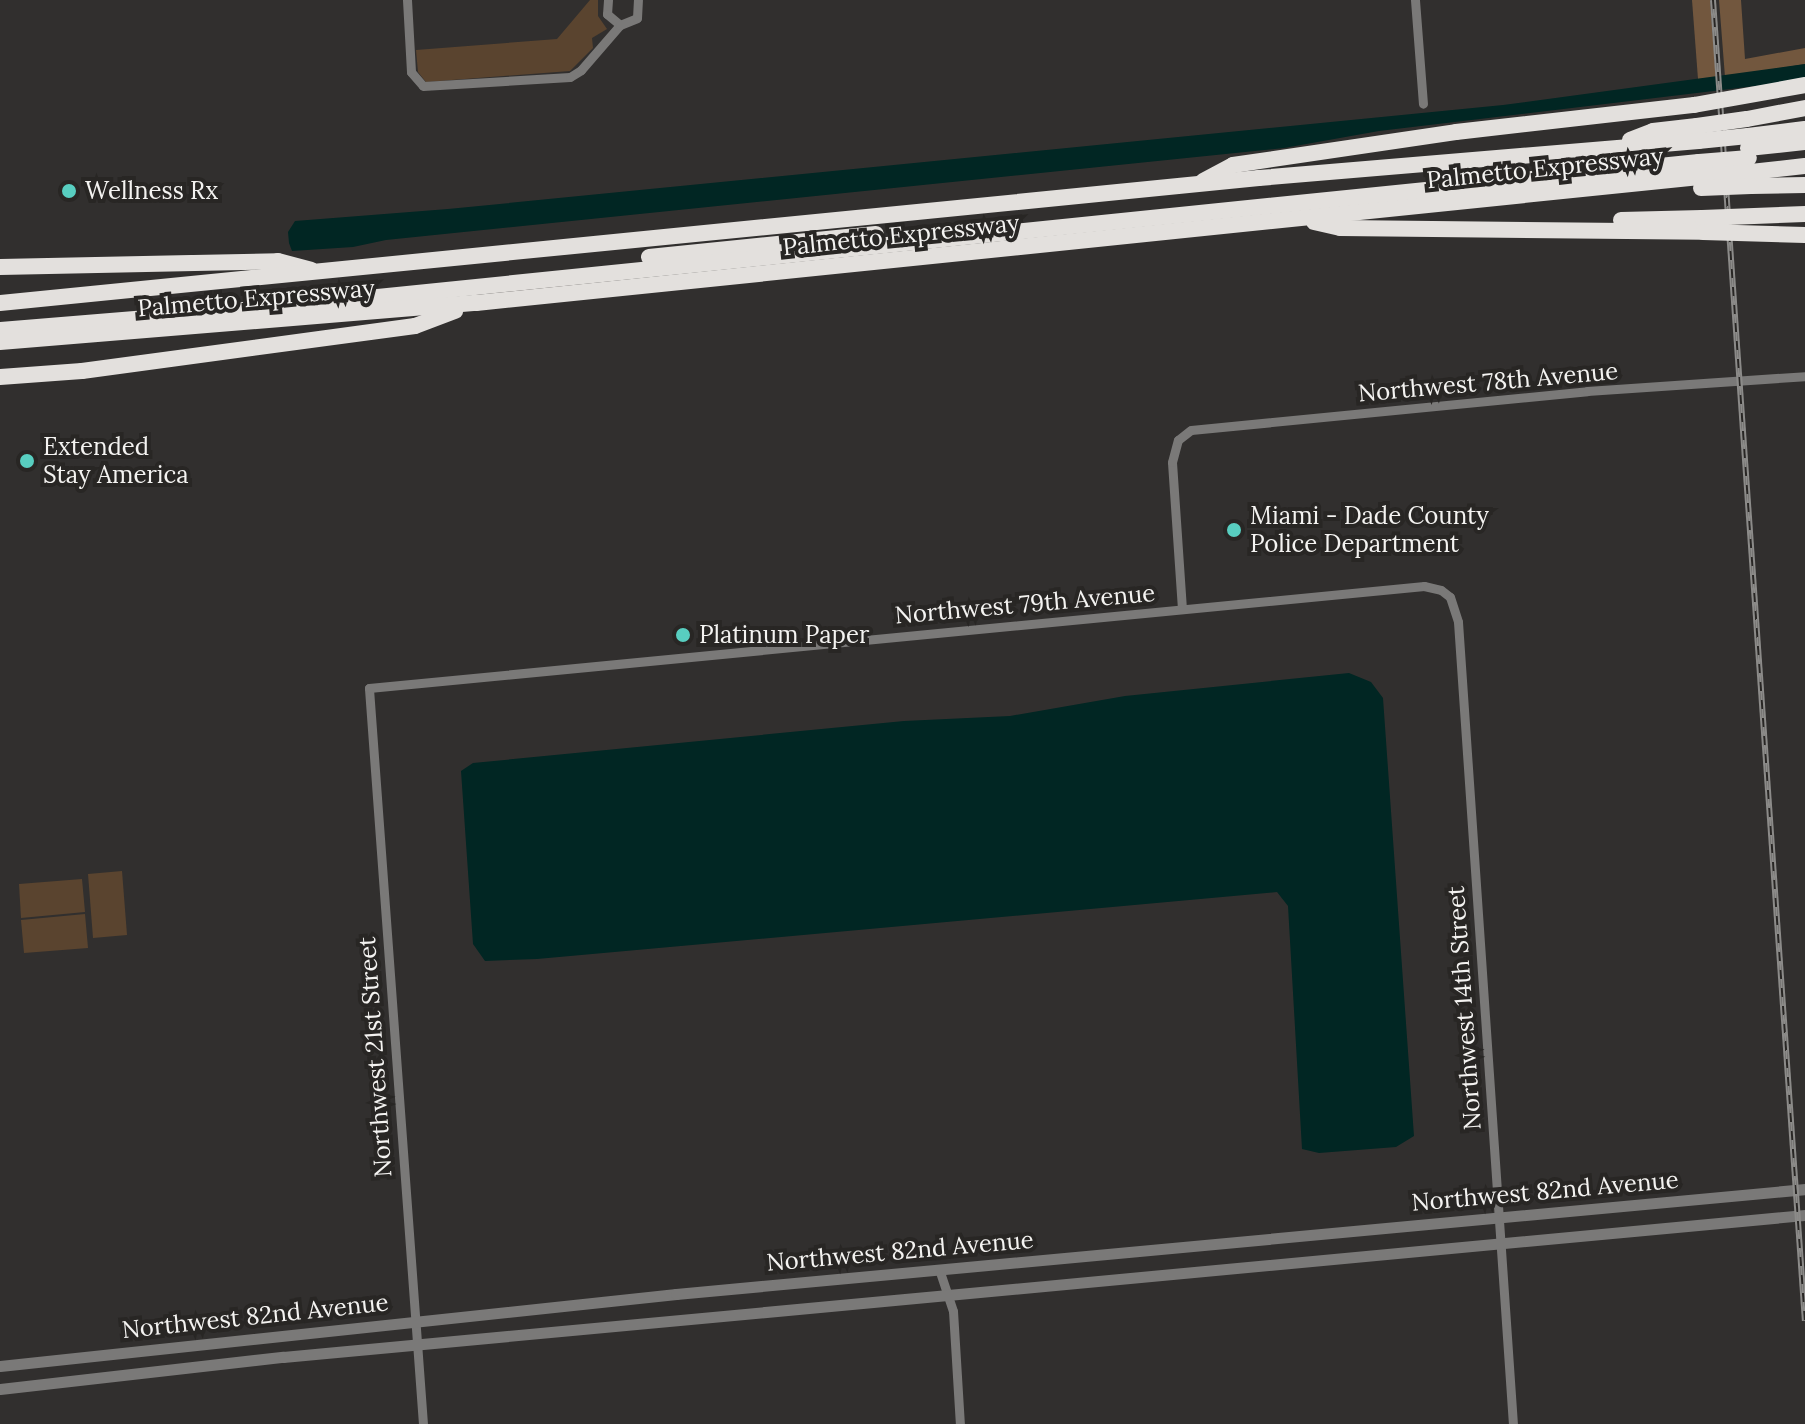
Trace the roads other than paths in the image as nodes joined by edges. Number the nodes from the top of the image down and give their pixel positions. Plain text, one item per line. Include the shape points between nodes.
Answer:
1 (407, 0) edge
2 (608, 0) edge
3 (1415, 0) edge
4 (639, 1) edge
5 (620, 25) junction
6 (1805, 85) edge
7 (1423, 104) dead end
8 (1805, 108) edge
9 (1805, 129) edge
10 (1805, 142) edge
11 (1805, 152) edge
12 (1749, 153) junction
13 (1699, 158) junction
14 (1805, 166) edge
15 (1194, 185) junction
16 (1805, 185) edge
17 (1805, 214) edge
18 (1295, 219) junction
19 (1703, 225) junction
20 (1805, 235) edge
21 (0, 267) edge
22 (320, 272) junction
23 (0, 303) edge
24 (476, 303) junction
25 (0, 319) edge
26 (0, 330) edge
27 (0, 342) edge
28 (1805, 376) edge
29 (0, 377) edge
30 (1445, 593) joint
31 (1182, 609) junction
32 (369, 688) joint
33 (1805, 1189) edge
34 (1805, 1215) edge
35 (1499, 1217) junction
36 (1501, 1243) junction
37 (939, 1269) junction
38 (948, 1293) junction
39 (415, 1320) junction
40 (416, 1345) junction
41 (141, 1350) junction
42 (0, 1366) edge
43 (143, 1373) junction
44 (0, 1389) edge
45 (423, 1424) edge
46 (960, 1424) edge
47 (1513, 1424) edge

1 - 5 street via 411,72 423,86 570,77
2 - 5 street via 607,14
3 - 7 street
4 - 5 street via 637,18
6 - 15 highway, bridge via 1694,105 1233,165
8 - 12 highway
9 - 12 highway, Palmetto Expressway
10 - 12 highway
11 - 12 highway
12 - 13 highway, Palmetto Expressway, bridge
12 - 13 highway, bridge
12 - 14 highway, Palmetto Expressway
12 - 16 highway
13 - 15 highway, Palmetto Expressway via 1609,147
13 - 18 highway, Palmetto Expressway via 1677,179
13 - 25 highway
13 - 26 highway via 289,306
15 - 22 highway, Palmetto Expressway
17 - 19 highway, bridge
18 - 19 highway via 1340,228
18 - 24 highway, Palmetto Expressway
19 - 20 highway, bridge
21 - 22 highway via 278,261
22 - 23 highway, Palmetto Expressway
24 - 27 highway, Palmetto Expressway
24 - 29 highway via 415,326 82,371
28 - 31 street, Northwest 78th Avenue via 1587,391 1191,430 1178,440 1172,462
30 - 31 street, Northwest 79th Avenue via 1417,586
30 - 35 street, Northwest 14th Street via 1454,602 1458,622
31 - 32 street, Northwest 79th Avenue
32 - 39 street, Northwest 21st Street
33 - 35 street, Northwest 82nd Avenue
34 - 36 street, Northwest 82nd Avenue
35 - 36 street, Northwest 14th Street
35 - 37 street, Northwest 82nd Avenue
36 - 38 street, Northwest 82nd Avenue
36 - 47 street, Northwest 14th Street
37 - 38 street
37 - 39 street, Northwest 82nd Avenue
38 - 40 street, Northwest 82nd Avenue
38 - 46 street
39 - 40 street, Northwest 21st Street
39 - 41 street, Northwest 82nd Avenue
40 - 43 street, Northwest 82nd Avenue
40 - 45 street, Northwest 21st Street
41 - 42 street, Northwest 82nd Avenue
41 - 43 street
43 - 44 street, Northwest 82nd Avenue

